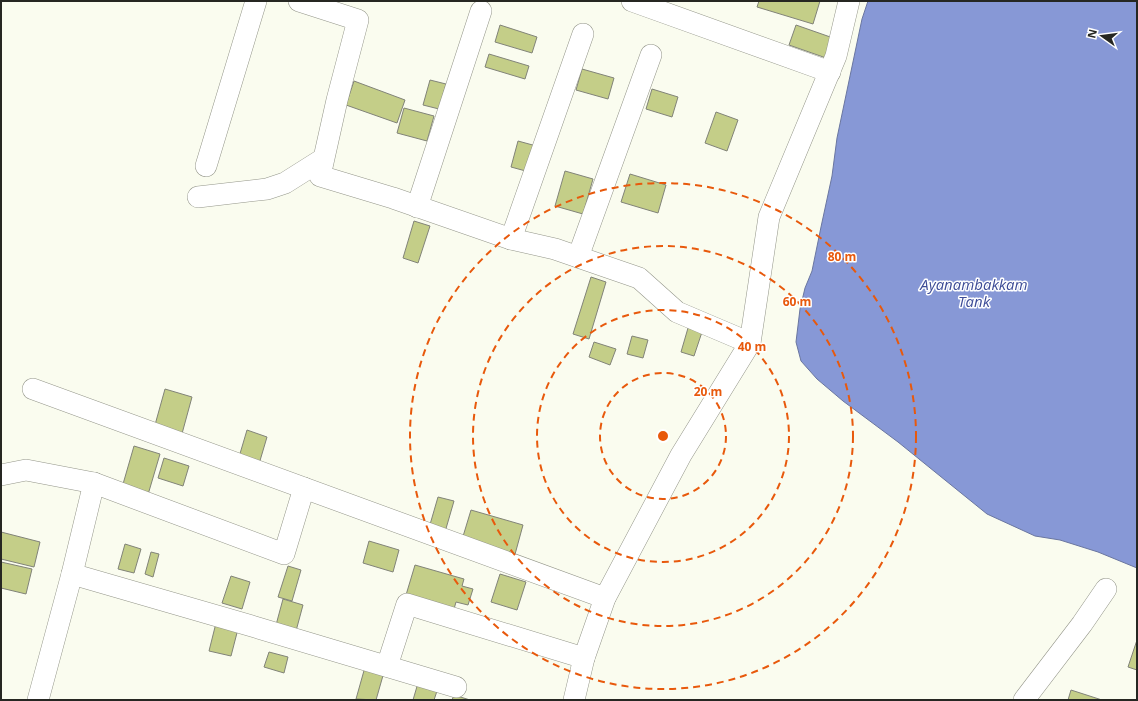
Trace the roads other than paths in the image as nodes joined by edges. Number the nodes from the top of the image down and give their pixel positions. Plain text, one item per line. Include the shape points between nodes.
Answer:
1 (256, 1) edge
2 (299, 1) edge
3 (632, 1) edge
4 (849, 1) edge
5 (481, 11) dead end
6 (583, 34) dead end
7 (651, 55) dead end
8 (830, 72) junction
9 (323, 159) junction
10 (206, 166) dead end
11 (198, 197) dead end
12 (417, 207) junction
13 (511, 240) junction
14 (578, 257) junction
15 (750, 343) junction
16 (33, 389) dead end
17 (1, 475) edge
18 (94, 483) junction
19 (304, 488) junction
20 (72, 574) junction
21 (1106, 588) dead end
22 (605, 598) junction
23 (584, 658) junction
24 (386, 666) junction
25 (456, 687) dead end
26 (38, 700) edge
27 (574, 700) edge
28 (1024, 700) edge

1 - 10 street
2 - 9 street via 358,20
3 - 8 street
4 - 8 street
5 - 12 street
6 - 13 street
7 - 14 street
8 - 15 street via 769,217
9 - 11 street via 285,183 267,188
9 - 12 street via 320,176
12 - 13 street
13 - 14 street
14 - 15 street via 639,278 677,312
15 - 22 street via 681,455
16 - 19 street
17 - 18 street via 26,470
18 - 19 street via 284,554
18 - 20 street
19 - 22 street
20 - 24 street
20 - 26 street
21 - 28 street
22 - 23 street
23 - 24 street via 407,604
23 - 27 street
24 - 25 street

